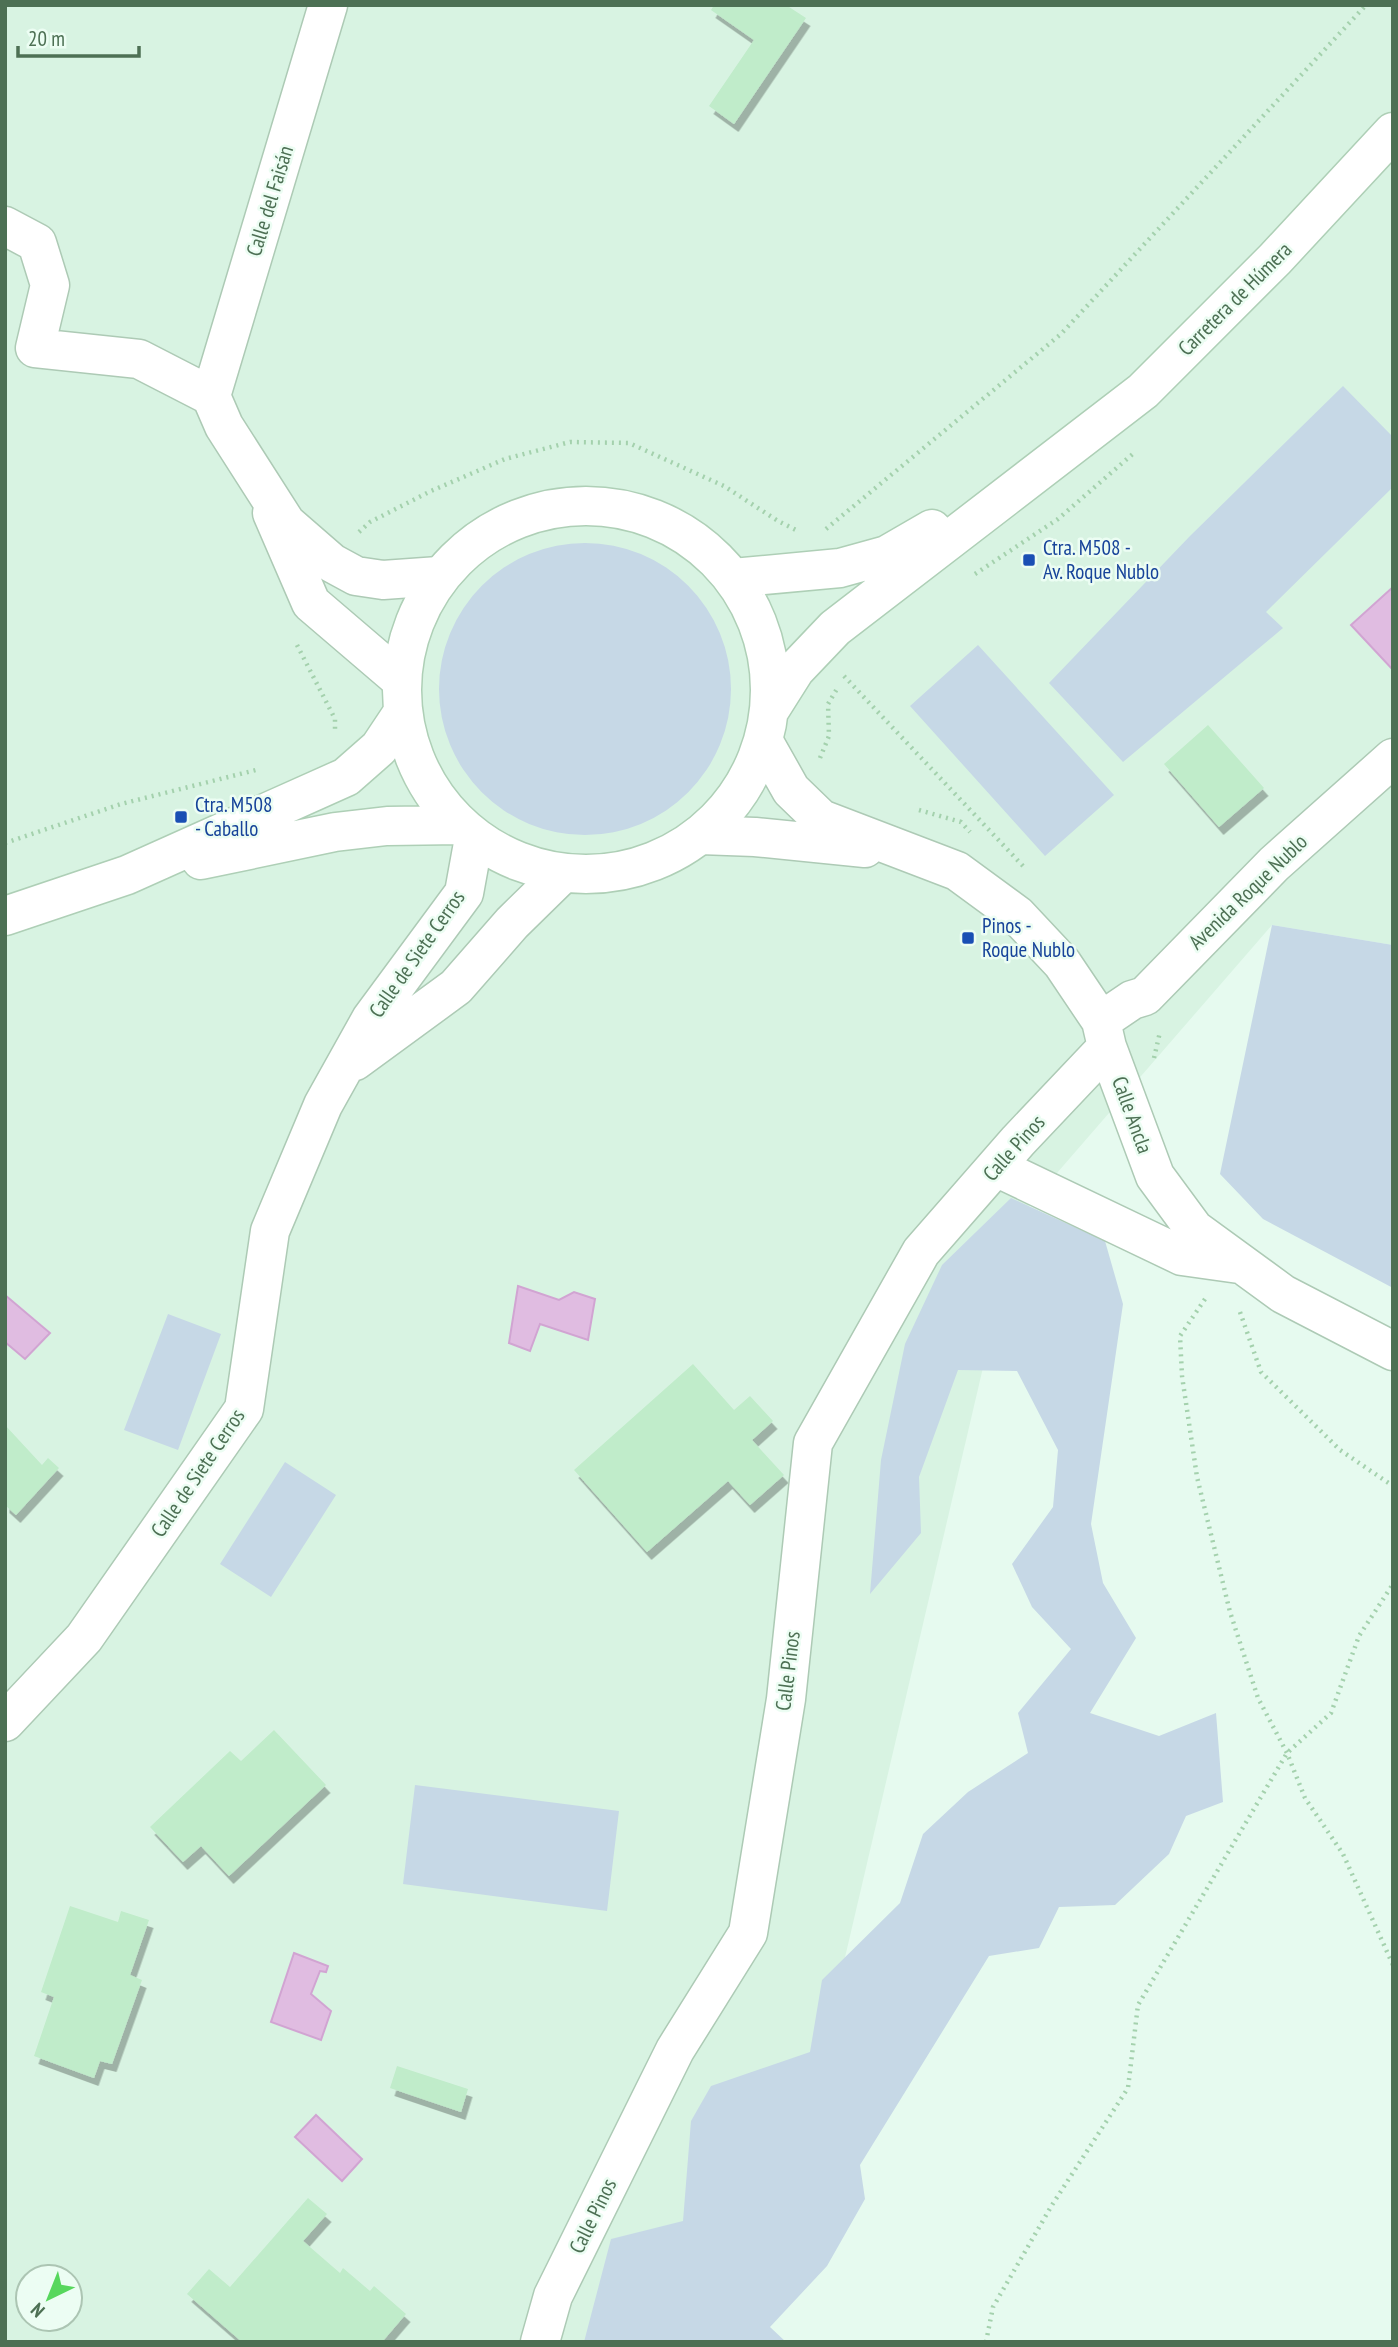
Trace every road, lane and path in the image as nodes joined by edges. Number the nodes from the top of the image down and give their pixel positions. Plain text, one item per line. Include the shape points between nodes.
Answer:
1 (328, 5) edge
2 (1366, 5) edge
3 (1393, 132) edge
4 (5, 226) edge
5 (20, 349) edge
6 (211, 396) junction
7 (1144, 443) dead end
8 (1064, 452) junction
9 (261, 485) junction
10 (825, 530) dead end
11 (439, 576) junction
12 (971, 577) dead end
13 (733, 578) junction
14 (850, 668) dead end
15 (401, 698) junction
16 (768, 725) junction
17 (1393, 758) edge
18 (818, 763) dead end
19 (907, 807) dead end
20 (467, 831) junction
21 (700, 835) junction
22 (976, 839) dead end
23 (906, 851) junction
24 (127, 875) junction
25 (560, 876) junction
26 (5, 916) edge
27 (1104, 1034) junction
28 (347, 1066) junction
29 (996, 1167) junction
30 (1182, 1256) junction
31 (1242, 1264) junction
32 (1393, 1351) edge
33 (1393, 1584) edge
34 (5, 1722) edge
35 (1287, 1753) junction
36 (1393, 1965) edge
37 (540, 2342) edge
38 (986, 2342) edge

1 - 6 street, Calle del Faisán
2 - 10 path via 1061,334
3 - 8 street, Carretera de Húmera via 1143,391
4 - 5 street via 37,243 50,285
5 - 6 street via 139,359
6 - 9 street
7 - 12 path via 1059,519
8 - 13 street via 887,555 821,572
8 - 16 street via 835,628 795,670
9 - 11 street via 286,523 332,563 356,576 383,580
9 - 15 street via 311,603
11 - 13 street via 478,542 520,517 572,505 628,510 679,531 714,556
11 - 15 street via 411,629
13 - 16 street via 762,636
14 - 18 path via 828,704 829,736
15 - 20 street via 408,739 430,789
15 - 24 street via 379,748 346,777
16 - 21 street via 753,771 737,796
16 - 23 street, Calle Ancla via 791,790 821,819
17 - 27 street, Avenida Roque Nublo via 1274,864 1144,996 1132,1000
19 - 22 path via 961,822
20 - 24 street via 387,825
20 - 25 street via 526,866
20 - 28 street, Calle de Siete Cerros via 464,893 379,1008
21 - 23 street, Calle Ancla
21 - 25 street via 657,861 618,872
23 - 27 street, Calle Ancla via 957,871 1017,915 1062,963
24 - 26 street
25 - 28 street, Calle de Siete Cerros via 456,987
27 - 29 street, Calle Pinos
27 - 31 street, Calle Ancla via 1155,1176 1194,1229
28 - 34 street, Calle de Siete Cerros via 323,1105 270,1231 244,1409 84,1638
29 - 30 street
29 - 37 street, Calle Pinos via 921,1252 813,1443 786,1699 748,1933 675,2050 553,2296
30 - 31 street
30 - 35 path via 1206,1297 1180,1336 1197,1478 1234,1625 1258,1698
31 - 32 street, Calle Ancla via 1283,1294
33 - 35 path via 1359,1636 1331,1713
35 - 36 path via 1305,1798 1343,1854
35 - 38 path via 1138,2005 1128,2088 993,2306

